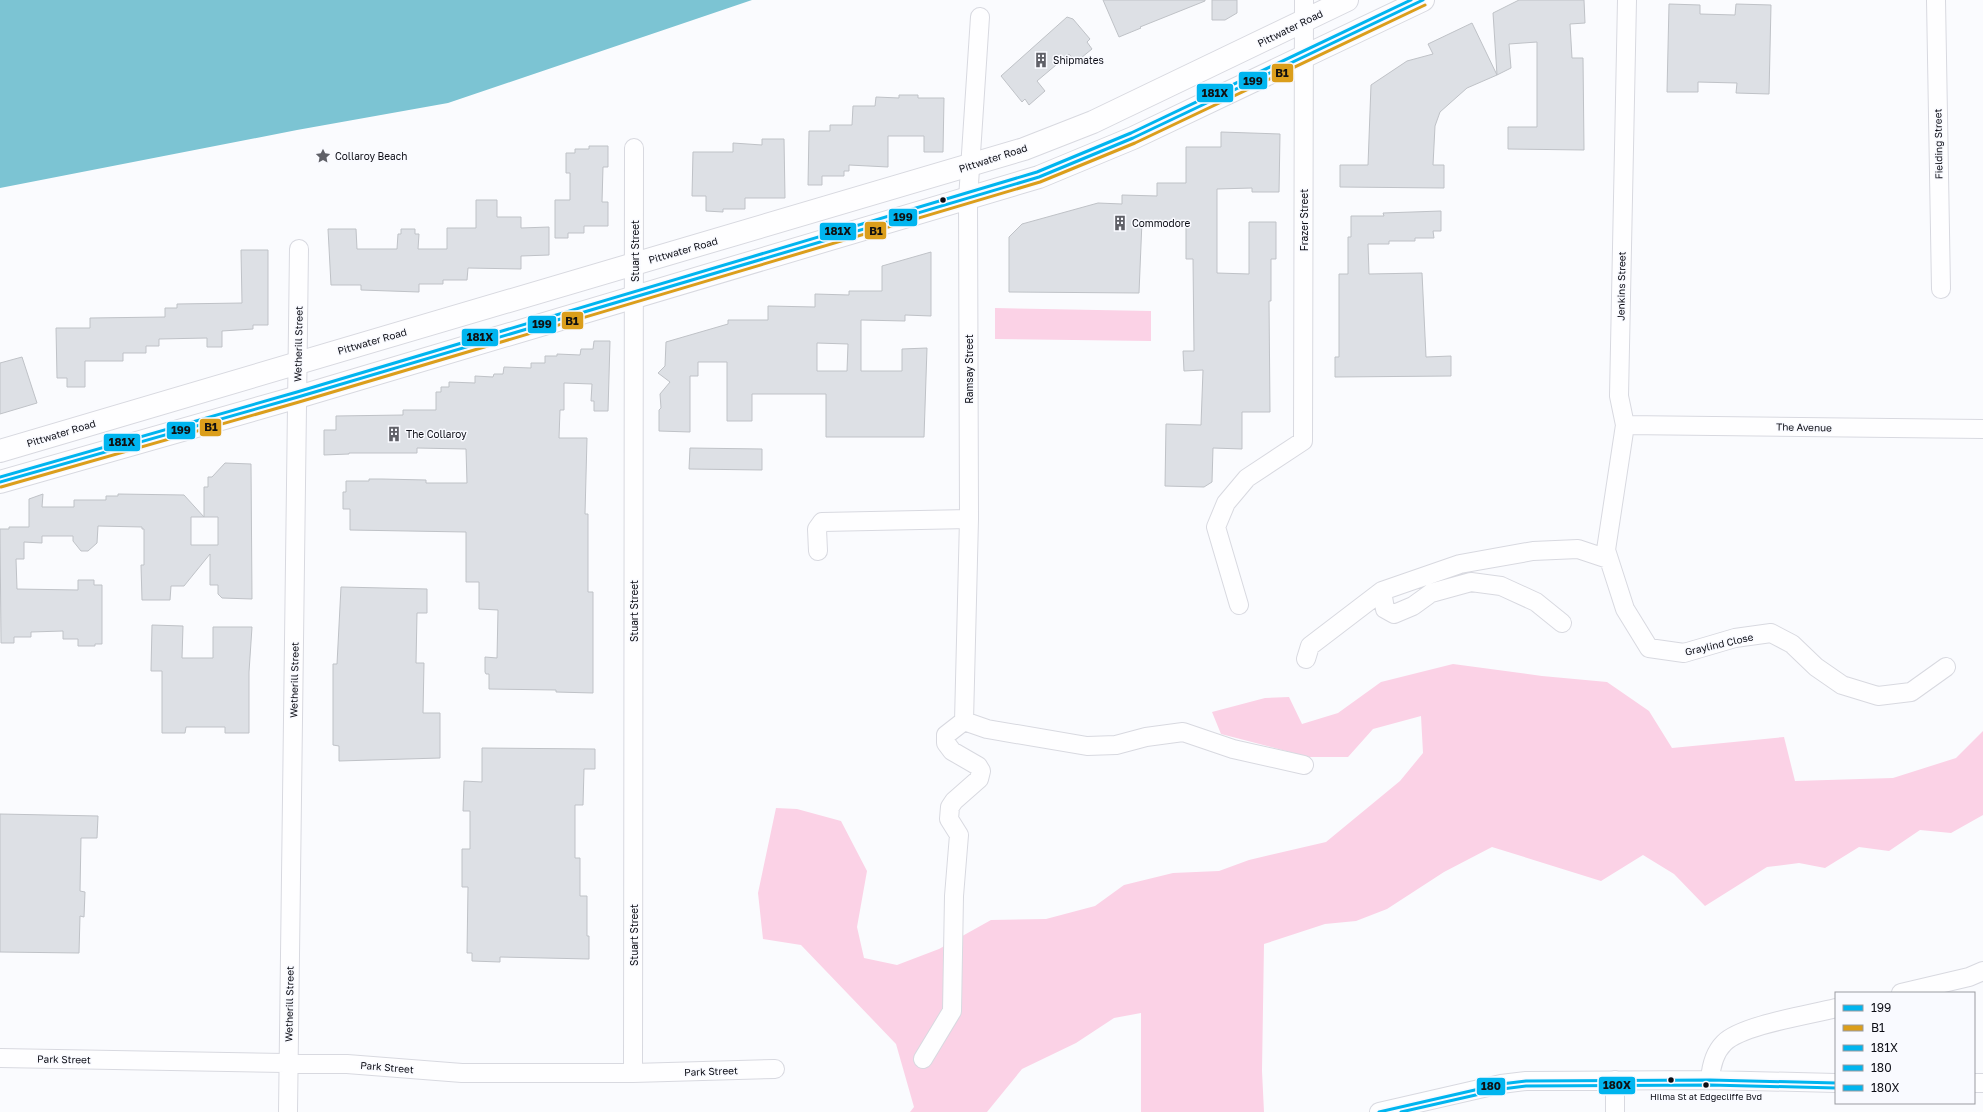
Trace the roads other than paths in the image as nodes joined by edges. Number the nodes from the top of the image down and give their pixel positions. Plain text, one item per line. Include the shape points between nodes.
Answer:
1 (1347, 0) edge
2 (1423, 0) edge
3 (1627, 0) edge
4 (1936, 0) edge
5 (1304, 10) edge
6 (980, 17) dead end
7 (1305, 56) junction
8 (634, 148) dead end
9 (969, 166) junction
10 (968, 199) junction
11 (299, 249) dead end
12 (634, 264) junction
13 (1941, 289) dead end
14 (635, 297) junction
15 (298, 363) junction
16 (298, 398) junction
17 (1625, 425) junction
18 (1983, 429) edge
19 (0, 451) edge
20 (0, 482) edge
21 (969, 519) junction
22 (818, 551) dead end
23 (1610, 564) junction
24 (1382, 591) junction
25 (1239, 605) dead end
26 (1562, 623) dead end
27 (1306, 659) dead end
28 (1946, 667) dead end
29 (964, 721) junction
30 (1304, 765) dead end
31 (1983, 970) edge
32 (1905, 992) edge
33 (1835, 1008) edge
34 (0, 1058) edge
35 (923, 1059) dead end
36 (289, 1063) junction
37 (775, 1068) dead end
38 (633, 1073) junction
39 (1615, 1080) junction
40 (1710, 1080) junction
41 (1835, 1083) edge
42 (288, 1112) edge
43 (1379, 1112) edge
44 (1615, 1112) edge

1 - 5 highway, Pittwater Road
2 - 7 highway
3 - 17 street, Jenkins Street via 1620,396
4 - 13 street, Fielding Street
5 - 7 street, Frazer Street
5 - 9 highway, Pittwater Road via 1093,122 1024,149
6 - 9 street, Ramsay Street
7 - 10 highway via 1133,138 1039,177
7 - 25 street, Frazer Street via 1303,441 1247,478 1226,503 1216,527
8 - 12 street, Stuart Street
9 - 10 street, Ramsay Street
9 - 12 highway, Pittwater Road
10 - 14 highway
10 - 21 street, Ramsay Street
11 - 15 street, Wetherill Street
12 - 14 street, Stuart Street
12 - 15 highway, Pittwater Road
14 - 16 highway
14 - 38 street, Stuart Street
15 - 16 street, Wetherill Street
15 - 19 highway, Pittwater Road
16 - 20 highway
16 - 36 street, Wetherill Street
17 - 18 street, The Avenue
17 - 23 street, Jenkins Street via 1607,543
21 - 22 street via 822,522 816,529
21 - 29 street, Ramsay Street
23 - 24 street via 1578,549 1533,551 1460,564
23 - 28 street, Graylind Close via 1625,609 1649,648 1684,653 1735,638 1771,633 1792,644 1816,667 1842,685 1878,696 1911,692
24 - 26 street via 1385,609 1394,614 1413,606 1431,593 1471,582 1501,586 1536,602
24 - 27 street via 1310,646
29 - 30 street via 987,729 1087,746 1116,745 1146,737 1183,732 1233,749
29 - 35 street via 946,735 946,743 952,751 978,766 981,771 979,779 954,800 950,807 949,819 959,835 954,896 952,1011
31 - 32 street via 1969,977
33 - 40 street via 1755,1028 1730,1038 1714,1058
34 - 36 street, Park Street
36 - 38 street, Park Street via 347,1064 462,1073
36 - 42 street, Wetherill Street
37 - 38 street, Park Street
39 - 40 street
39 - 43 street via 1513,1082
39 - 44 street
40 - 41 street

